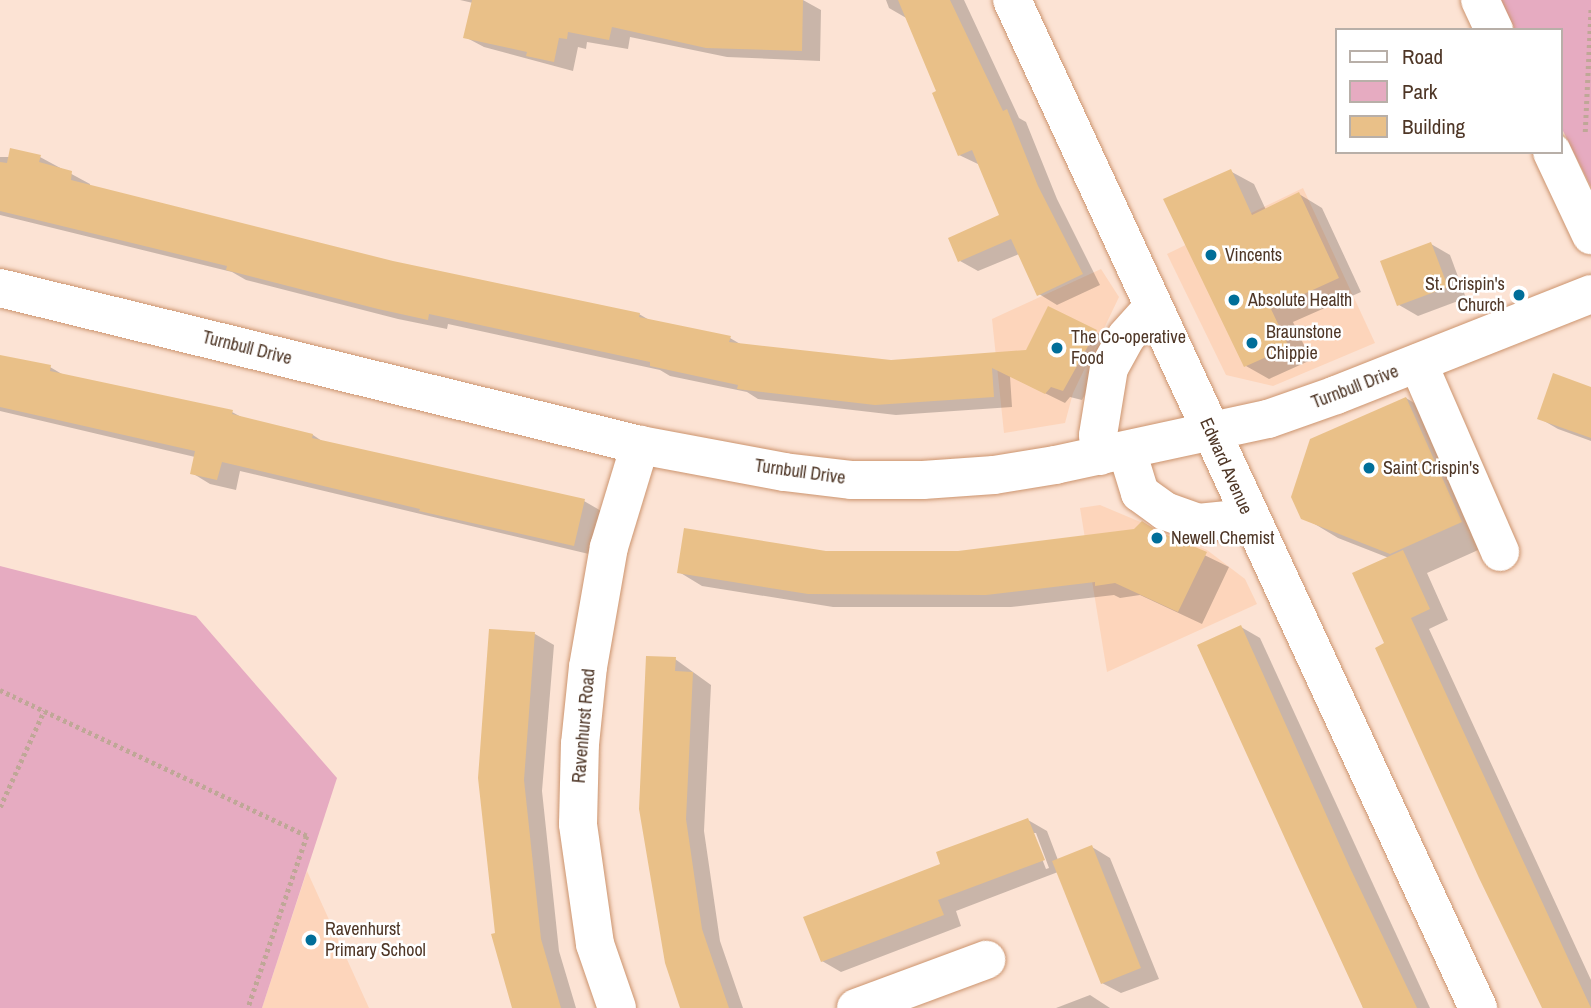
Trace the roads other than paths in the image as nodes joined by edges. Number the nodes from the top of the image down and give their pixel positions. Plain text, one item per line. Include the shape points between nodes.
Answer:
1 (1012, 0) edge
2 (1480, 0) edge
3 (1493, 28) edge
4 (1553, 154) edge
5 (1591, 235) edge
6 (0, 288) edge
7 (1591, 294) edge
8 (1152, 308) junction
9 (1418, 363) junction
10 (1212, 432) junction
11 (640, 445) junction
12 (1114, 453) junction
13 (1247, 512) junction
14 (1500, 552) dead end
15 (986, 960) dead end
16 (617, 1008) edge
17 (856, 1008) edge
18 (1478, 1008) edge

1 - 8 street, Edward Avenue
2 - 3 street
4 - 5 street
6 - 11 street, Turnbull Drive
7 - 9 street, Turnbull Drive
8 - 10 street, Edward Avenue
8 - 12 street via 1126,337 1109,368 1098,435
9 - 10 street, Turnbull Drive via 1268,419
9 - 14 street
10 - 12 street, Turnbull Drive
10 - 13 street, Edward Avenue
11 - 12 street, Turnbull Drive via 851,480 995,475
11 - 16 street, Ravenhurst Road via 609,547 580,744 578,824 595,944
12 - 13 street via 1140,494 1165,511 1198,523 1228,520
13 - 18 street, Edward Avenue
15 - 17 street

